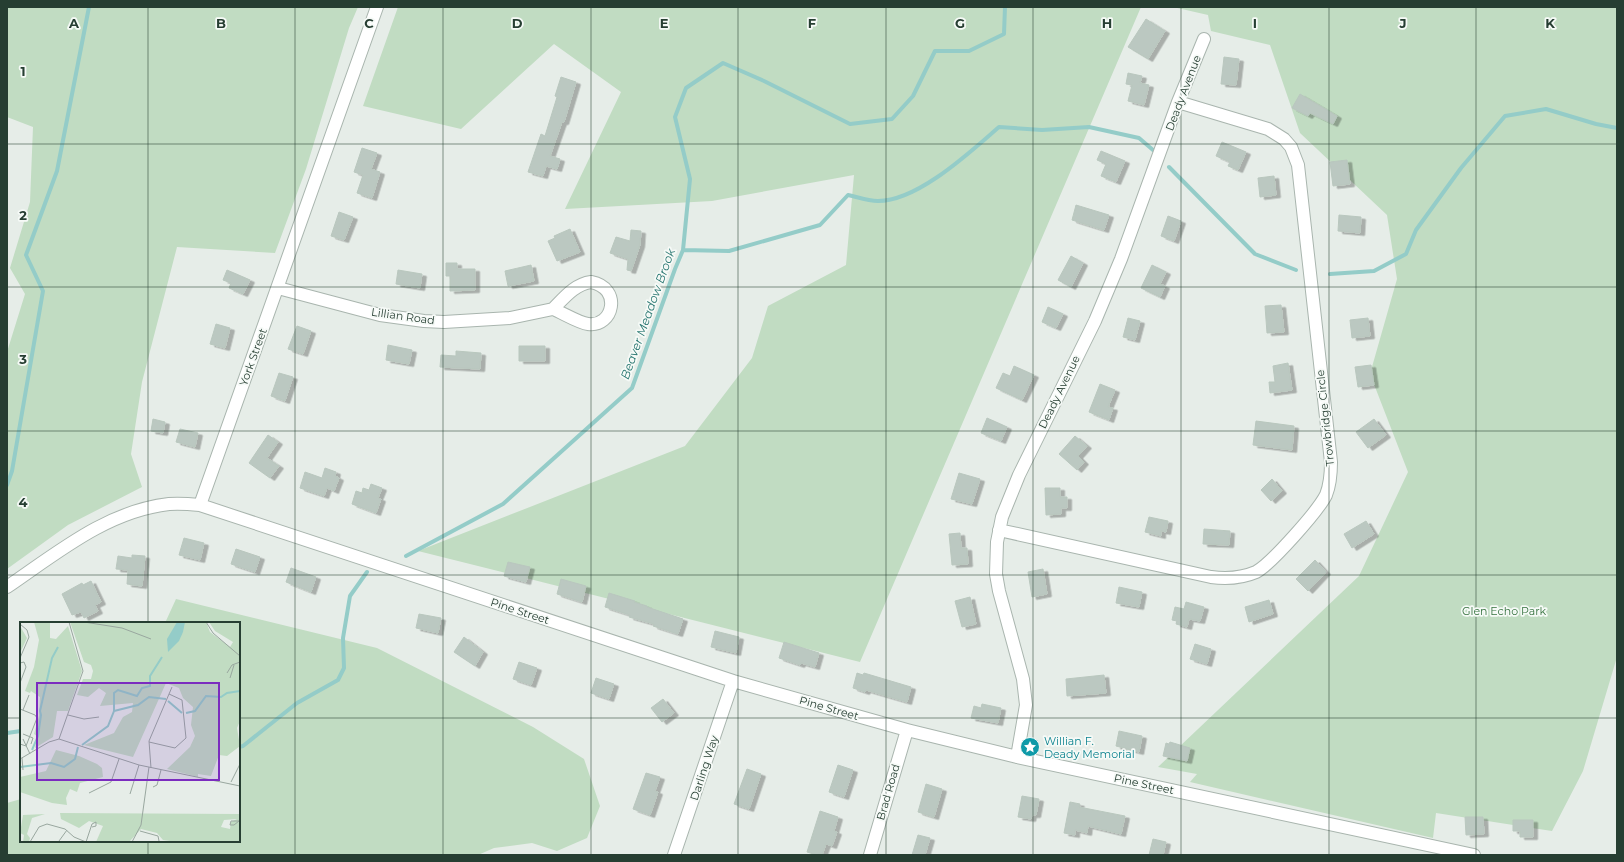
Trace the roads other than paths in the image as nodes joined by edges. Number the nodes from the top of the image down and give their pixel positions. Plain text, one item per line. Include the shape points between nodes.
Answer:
1 (377, 7) edge
2 (1204, 39) dead end
3 (1178, 102) junction
4 (278, 288) junction
5 (554, 309) junction
6 (200, 504) junction
7 (999, 530) junction
8 (7, 587) edge
9 (732, 681) junction
10 (907, 730) junction
11 (1017, 757) junction
12 (674, 855) edge
13 (870, 855) edge
14 (1474, 855) edge

1 - 4 street, York Street
2 - 3 street, Deady Avenue
3 - 7 street, Deady Avenue via 1121,259 1095,321 1016,482
3 - 7 street, Trowbridge Circle via 1268,129 1284,139 1296,156 1330,462 1330,476 1325,496 1317,509 1265,566 1248,574 1230,578 1211,577
4 - 5 street, Lillian Road via 380,315 424,321 510,318
4 - 6 street, York Street
5 - 5 street via 582,323 596,324 608,314 611,300 609,293 598,283 583,283
6 - 8 street via 170,504 124,515 88,532
6 - 9 street, Pine Street
7 - 11 street, Deady Avenue via 996,557 999,591 1025,691 1026,705
9 - 10 street, Pine Street
9 - 12 street, Darling Way
10 - 11 street, Pine Street
10 - 13 street, Brad Road
11 - 14 street, Pine Street

